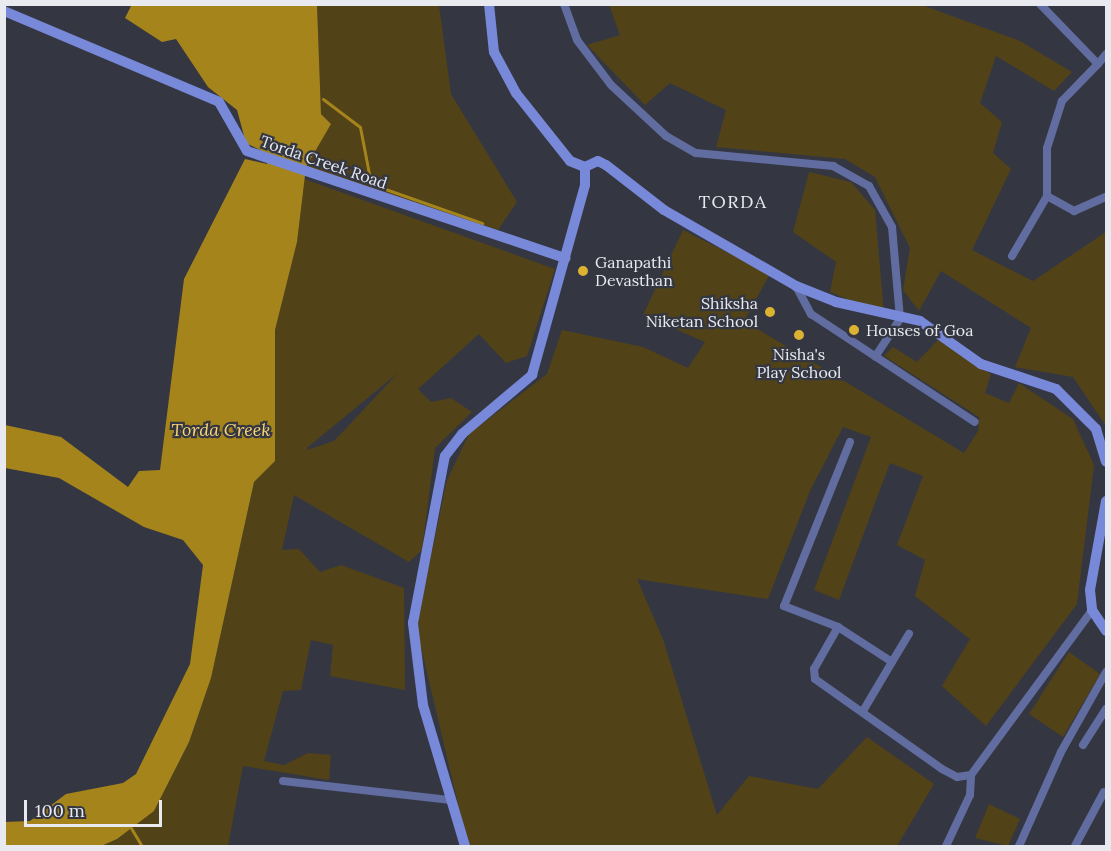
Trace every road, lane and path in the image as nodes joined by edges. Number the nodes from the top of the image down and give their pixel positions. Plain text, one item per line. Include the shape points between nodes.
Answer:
1 (489, 4) edge
2 (564, 4) edge
3 (1040, 5) edge
4 (4, 11) edge
5 (1107, 54) edge
6 (1098, 64) junction
7 (585, 167) junction
8 (1047, 196) junction
9 (1107, 197) edge
10 (1012, 256) dead end
11 (565, 258) junction
12 (796, 286) junction
13 (900, 319) junction
14 (875, 357) junction
15 (975, 422) dead end
16 (850, 442) dead end
17 (1107, 461) edge
18 (1107, 501) edge
19 (1092, 610) junction
20 (838, 627) junction
21 (1107, 631) edge
22 (909, 634) dead end
23 (892, 662) junction
24 (1107, 672) edge
25 (1107, 710) edge
26 (863, 711) junction
27 (1083, 745) dead end
28 (971, 776) junction
29 (284, 782) dead end
30 (1104, 792) dead end
31 (451, 800) junction
32 (465, 846) edge
33 (946, 846) edge
34 (1019, 846) edge
35 (1076, 846) edge

1 - 7 street via 495,52 516,93 570,161
2 - 13 street via 577,40 611,85 696,153 832,166 869,186 892,227
3 - 6 street
4 - 11 street, Torda Creek Road via 219,102 242,147 266,159
5 - 6 street
6 - 8 street via 1062,101 1047,148
7 - 11 street
7 - 12 street via 598,161 606,165 664,210
8 - 9 street via 1074,211
8 - 10 street
11 - 31 street via 532,375 462,434 445,456 438,485 413,623 423,705
12 - 13 street
12 - 14 street via 811,314
13 - 14 street
13 - 17 street via 937,329 981,364 1056,389 1095,429
14 - 15 street
16 - 20 street via 784,606
18 - 19 street via 1090,590
19 - 21 street
19 - 28 street
20 - 23 street
20 - 26 street via 814,669 815,680
22 - 23 street
23 - 26 street
24 - 34 street via 1061,752
25 - 27 street
26 - 28 street via 942,769 957,777
28 - 33 street via 970,795
29 - 31 street
30 - 35 street
31 - 32 street

